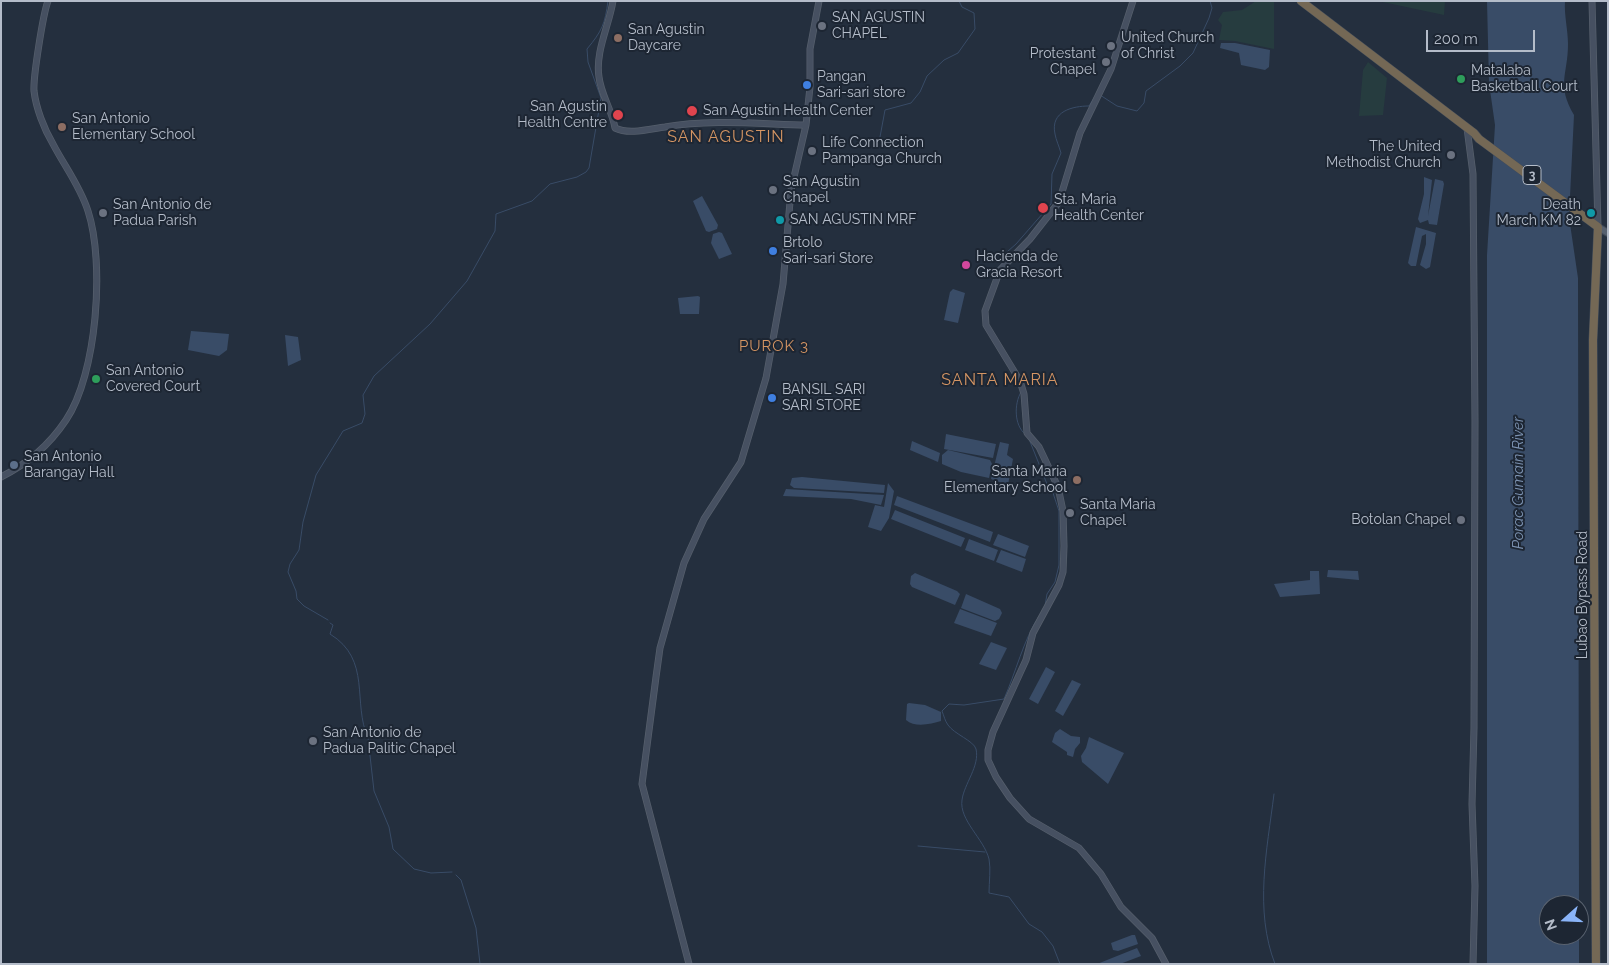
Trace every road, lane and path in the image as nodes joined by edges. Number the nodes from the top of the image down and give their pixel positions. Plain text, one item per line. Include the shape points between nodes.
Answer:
1 (48, 1) edge
2 (613, 1) edge
3 (819, 1) edge
4 (1133, 1) edge
5 (1301, 1) edge
6 (1592, 1) edge
7 (806, 124) junction
8 (1471, 131) junction
9 (1598, 227) junction
10 (1608, 233) edge
11 (1, 477) edge
12 (689, 964) edge
13 (1166, 964) edge
14 (1473, 964) edge
15 (1596, 964) edge

1 - 11 street via 34,90 52,144 80,188 92,224 96,252 96,310 85,372 67,419 41,449
2 - 7 street via 598,61 599,76 615,128 631,131 679,124
3 - 7 street via 810,49
4 - 13 street via 1106,83 1080,133 1059,202 1000,270 985,311 986,325 1020,381 1027,433 1039,447 1058,487 1064,546 1059,586 1033,632 1026,660 991,738 988,760 1003,788 1029,819 1079,848 1121,907 1152,938
5 - 8 highway, 3
6 - 9 street
7 - 12 street via 791,190 776,332 750,435 741,462 704,519 684,562 660,648 642,784
8 - 9 highway, 3
8 - 14 street via 1475,422
9 - 10 main road, 3
9 - 15 highway, Lubao Bypass Road via 1593,340

